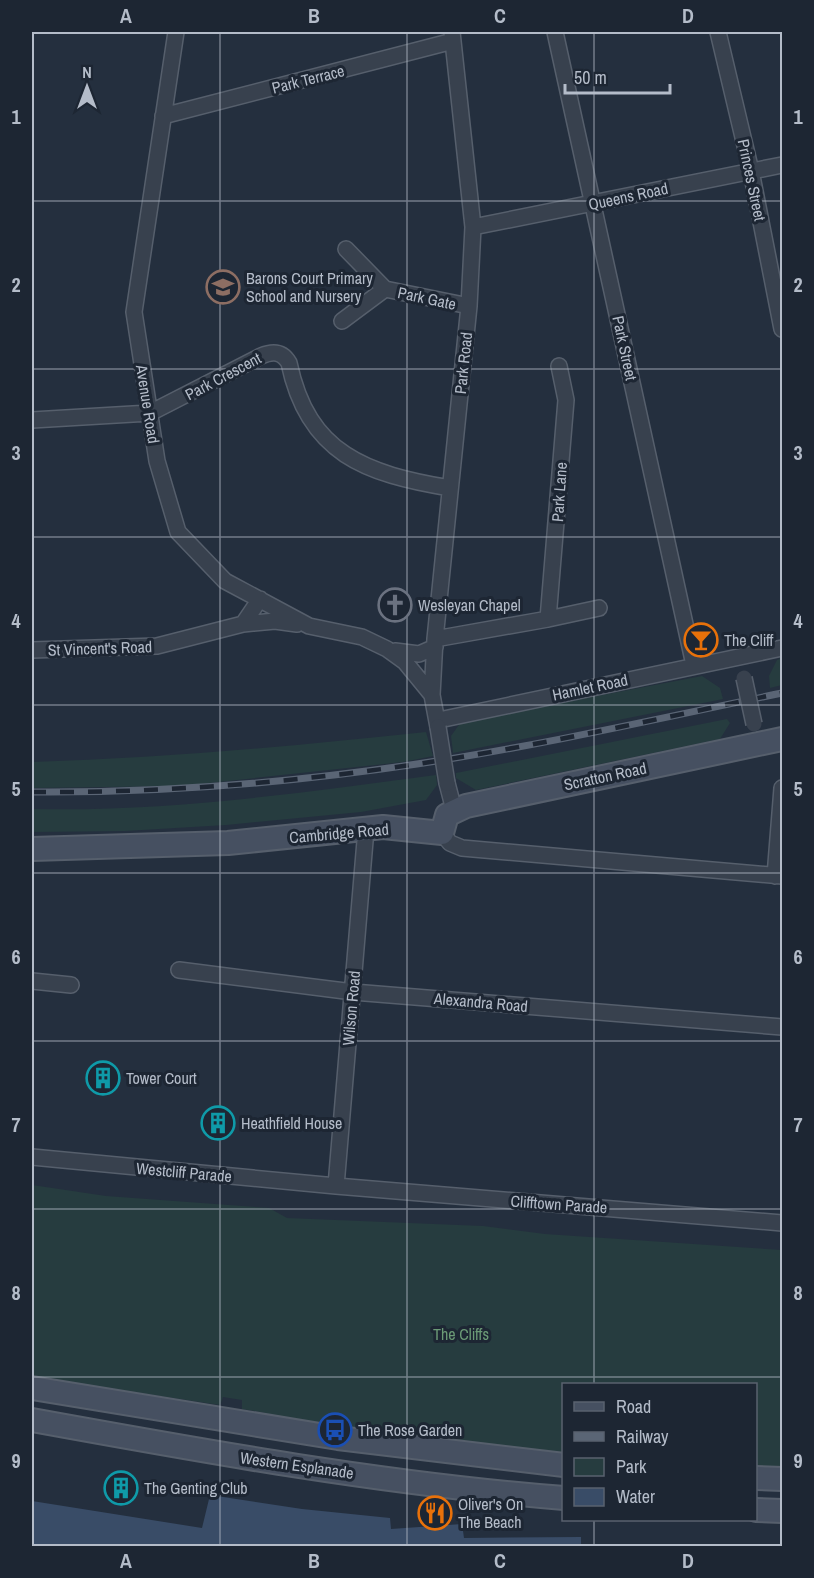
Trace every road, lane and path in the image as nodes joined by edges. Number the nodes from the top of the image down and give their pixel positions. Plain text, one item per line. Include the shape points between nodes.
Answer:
1 (176, 32) edge
2 (555, 32) edge
3 (718, 32) edge
4 (453, 36) edge
5 (163, 116) junction
6 (783, 165) edge
7 (751, 171) junction
8 (594, 203) junction
9 (473, 227) junction
10 (346, 249) dead end
11 (385, 289) junction
12 (469, 306) junction
13 (342, 321) dead end
14 (783, 329) edge
15 (559, 366) dead end
16 (150, 413) junction
17 (32, 420) edge
18 (450, 488) junction
19 (260, 599) junction
20 (599, 608) dead end
21 (548, 619) junction
22 (243, 624) junction
23 (309, 626) junction
24 (435, 643) junction
25 (783, 648) edge
26 (387, 649) junction
27 (32, 650) edge
28 (742, 659) junction
29 (694, 665) junction
30 (432, 695) junction
31 (439, 723) junction
32 (756, 733) junction
33 (783, 739) edge
34 (783, 788) edge
35 (454, 810) junction
36 (366, 829) junction
37 (442, 833) junction
38 (32, 849) edge
39 (779, 876) edge
40 (179, 970) dead end
41 (32, 981) edge
42 (71, 985) dead end
43 (352, 992) junction
44 (783, 1027) edge
45 (32, 1157) edge
46 (336, 1186) junction
47 (783, 1223) edge
48 (32, 1388) edge
49 (32, 1420) edge
50 (562, 1465) edge
51 (757, 1478) edge
52 (783, 1479) edge
53 (562, 1498) edge
54 (757, 1510) edge
55 (783, 1511) edge

1 - 5 street, Avenue Road
2 - 8 street, Park Street
3 - 7 street, Princes Street
4 - 5 street, Park Terrace
4 - 9 street, Park Road
5 - 16 street, Avenue Road via 134,312
6 - 7 street, Queens Road
7 - 8 street, Queens Road
7 - 14 street, Princes Street
8 - 9 street, Queens Road
8 - 29 street, Park Street
9 - 12 street, Park Road
10 - 11 street, Park Gate
11 - 12 street, Park Gate
11 - 13 street, Park Gate
12 - 18 street, Park Road
15 - 21 street, Park Lane via 566,400
16 - 17 street
16 - 18 street, Park Crescent via 261,356 278,352 289,363 310,420 331,446 362,465
16 - 19 street, Avenue Road via 157,461 178,532 225,582
18 - 24 street, Park Road
19 - 22 street
19 - 23 street, Avenue Road
20 - 21 street
21 - 24 street
22 - 23 street, St Vincent's Road via 275,621
22 - 27 street, St Vincent's Road via 157,646
23 - 26 street, Avenue Road via 362,637
24 - 26 street, Avenue Road via 411,655
24 - 30 street, Park Road
25 - 28 street, Hamlet Road
26 - 30 street, Avenue Road via 414,671
28 - 29 street, Hamlet Road
28 - 32 street, bridge
29 - 31 street, Hamlet Road
30 - 31 street, Avenue Road
31 - 35 street, Avenue Road, bridge
32 - 33 street, Scratton Road
32 - 35 street, Scratton Road
34 - 39 street
35 - 37 street via 447,815
36 - 37 street, Cambridge Road via 383,826
36 - 38 street, Cambridge Road via 228,843
36 - 43 street, Wilson Road
37 - 39 street, Cambridge Road via 450,843 462,848
40 - 43 street, Alexandra Road
41 - 42 street
43 - 44 street, Alexandra Road
43 - 46 street, Wilson Road
45 - 46 street, Westcliff Parade
46 - 47 street, Clifftown Parade
48 - 50 street, Western Esplanade via 328,1437
49 - 53 street, Western Esplanade via 256,1459 495,1493
51 - 52 street
54 - 55 street

